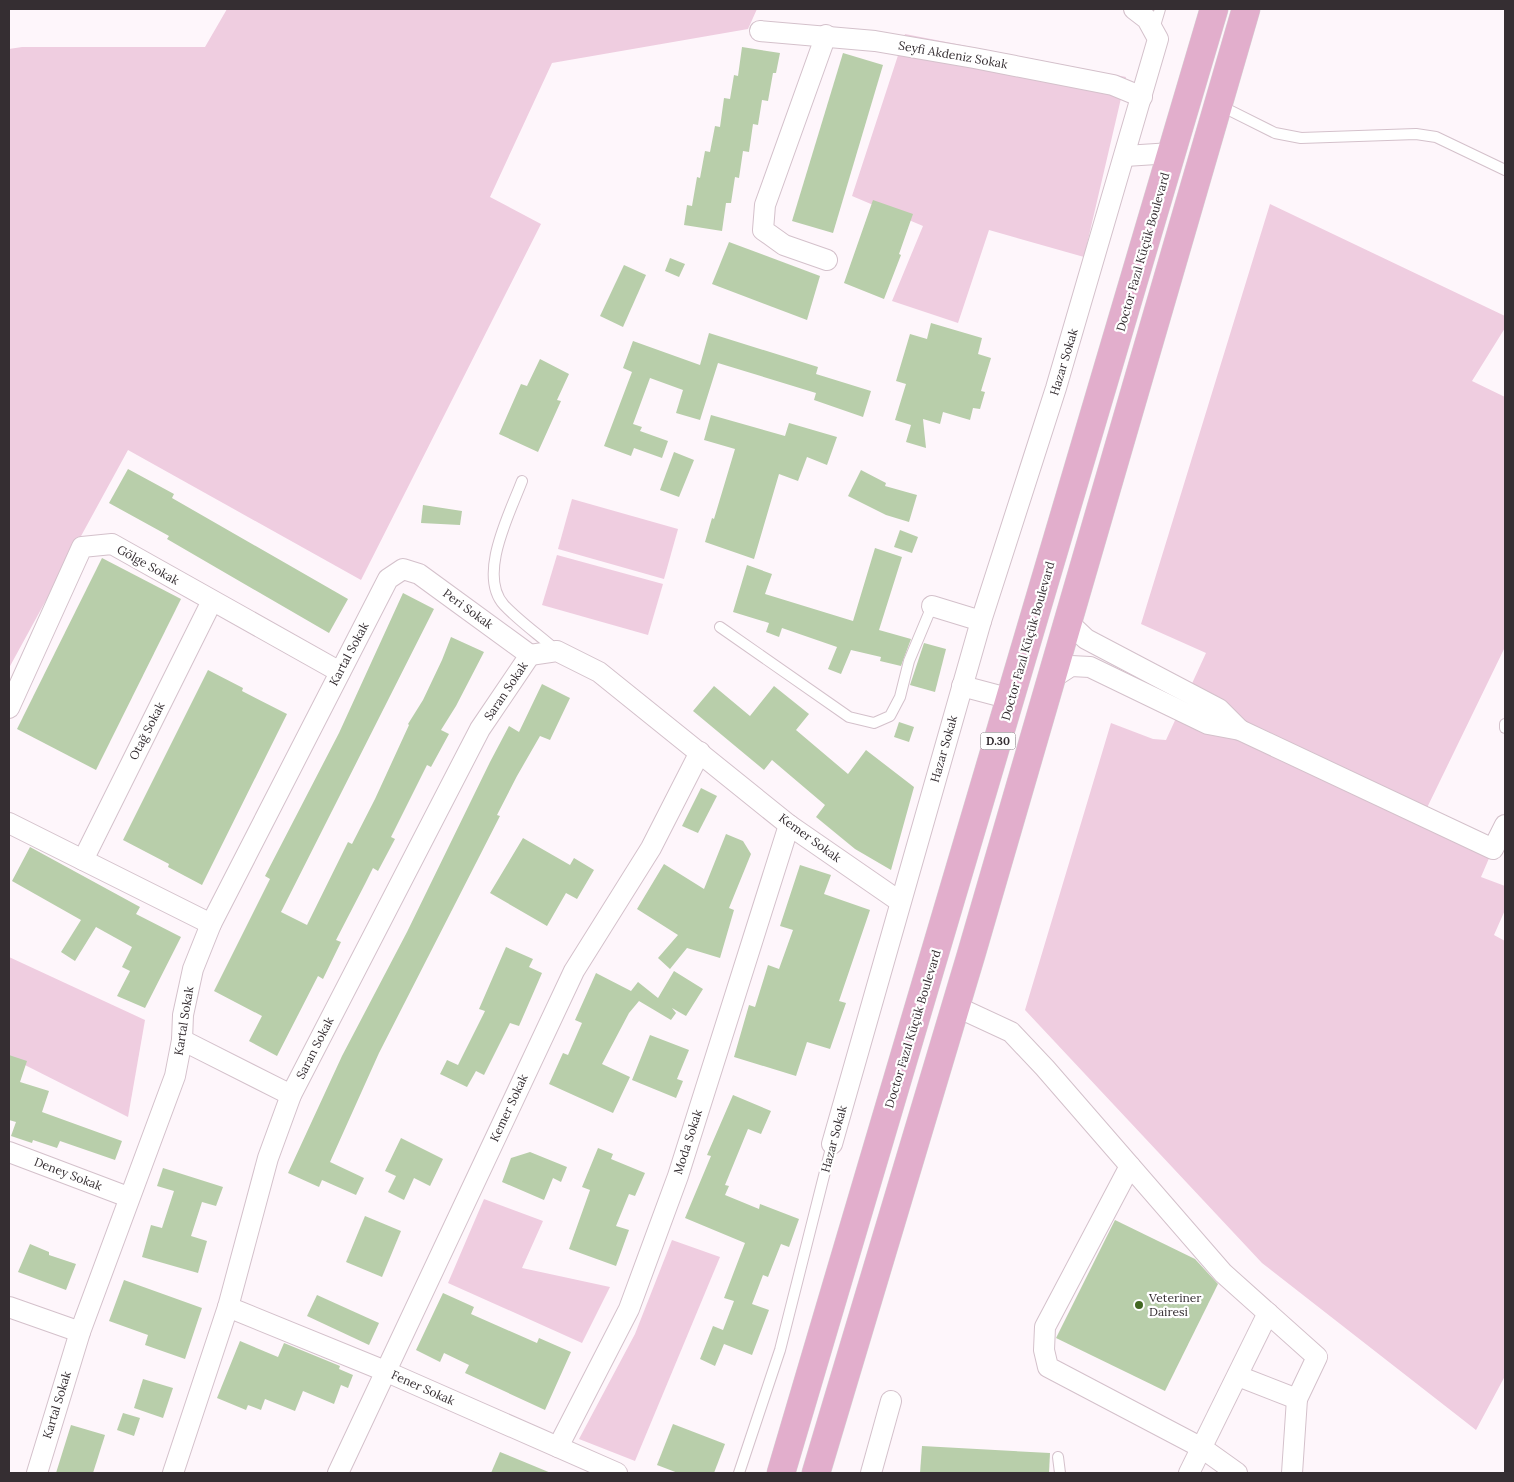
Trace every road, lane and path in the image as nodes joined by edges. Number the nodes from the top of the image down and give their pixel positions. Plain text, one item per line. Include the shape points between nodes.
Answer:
1 (1134, 9) edge
2 (1160, 9) edge
3 (1214, 9) edge
4 (1246, 9) edge
5 (1154, 29) junction
6 (760, 31) dead end
7 (826, 35) junction
8 (1142, 97) junction
9 (1218, 105) junction
10 (1172, 153) junction
11 (1125, 156) junction
12 (1505, 170) edge
13 (827, 260) dead end
14 (522, 481) dead end
15 (403, 569) joint
16 (212, 601) junction
17 (932, 606) joint
18 (981, 620) junction
19 (1068, 622) junction
20 (720, 627) dead end
21 (557, 651) junction
22 (530, 655) junction
23 (340, 672) junction
24 (1051, 679) junction
25 (962, 686) junction
26 (1011, 698) junction
27 (9, 708) edge
28 (1240, 730) junction
29 (700, 752) junction
30 (9, 823) edge
31 (789, 825) junction
32 (1505, 826) edge
33 (1499, 853) edge
34 (83, 860) junction
35 (899, 901) junction
36 (211, 924) junction
37 (955, 1006) junction
38 (182, 1040) junction
39 (291, 1095) junction
40 (832, 1144) joint
41 (9, 1152) edge
42 (1130, 1166) junction
43 (128, 1197) junction
44 (9, 1307) edge
45 (228, 1307) junction
46 (1268, 1313) junction
47 (80, 1332) junction
48 (385, 1372) junction
49 (1238, 1376) junction
50 (1297, 1400) junction
51 (891, 1401) dead end
52 (558, 1447) junction
53 (1202, 1448) junction
54 (1058, 1457) dead end
55 (37, 1473) edge
56 (173, 1473) edge
57 (338, 1473) edge
58 (617, 1473) edge
59 (739, 1473) edge
60 (781, 1473) edge
61 (816, 1473) edge
62 (871, 1473) edge
63 (1060, 1473) edge
64 (1189, 1473) edge
65 (1237, 1473) edge
66 (1292, 1473) edge

1 - 5 street
2 - 5 lane
3 - 10 highway, Doctor Fazıl Küçük Boulevard / D.30
4 - 9 highway, D.30
5 - 8 street, Hazar Sokak via 1158,39
6 - 7 street, Seyfi Akdeniz Sokak
7 - 8 street, Seyfi Akdeniz Sokak via 1114,84
7 - 13 street via 765,206 763,230 784,245
8 - 11 street, Hazar Sokak
9 - 12 lane via 1275,133 1301,138 1416,134 1436,137
9 - 19 highway, D.30
10 - 11 street
10 - 26 highway, Doctor Fazıl Küçük Boulevard / D.30
11 - 18 street, Hazar Sokak via 1056,388
14 - 21 lane via 494,558 494,581 502,603
15 - 22 street, Peri Sokak via 419,574
15 - 23 street, Kartal Sokak via 388,579
16 - 23 street, Gölge Sokak
16 - 27 street, Gölge Sokak via 112,544 82,547
16 - 34 street, Otağ Sokak
17 - 18 street
17 - 20 lane via 909,661 900,697 890,716 874,723 849,717
18 - 25 street, Hazar Sokak
19 - 24 highway, D.30
19 - 28 street via 1086,639 1219,709
21 - 22 street
21 - 29 street, Kemer Sokak via 599,672
22 - 39 street, Saran Sokak via 480,729
23 - 36 street, Kartal Sokak
24 - 28 street via 1071,666 1090,667 1208,724
24 - 37 highway, D.30
25 - 26 street
25 - 35 street, Hazar Sokak
26 - 60 highway, Doctor Fazıl Küçük Boulevard / D.30
28 - 33 street
29 - 31 street, Kemer Sokak
29 - 48 street, Kemer Sokak via 651,848 574,971
30 - 34 street
31 - 35 street, Kemer Sokak
31 - 52 street, Moda Sokak via 678,1176 629,1310
32 - 33 street
34 - 36 street
35 - 40 street, Hazar Sokak
36 - 38 street, Kartal Sokak via 193,970 183,1015
37 - 42 street via 1011,1032
37 - 61 highway, D.30
38 - 39 street
38 - 43 street, Kartal Sokak via 175,1076
39 - 45 street, Saran Sokak via 268,1158
40 - 59 lane, Hazar Sokak via 780,1350
41 - 43 street, Deney Sokak
42 - 46 street via 1223,1273
42 - 53 street via 1045,1326 1044,1350 1048,1367
43 - 47 street, Kartal Sokak
44 - 47 street
45 - 48 street, Fener Sokak
45 - 56 street, Saran Sokak
46 - 49 street
46 - 50 street via 1317,1357
47 - 55 street, Kartal Sokak
48 - 52 street, Fener Sokak
48 - 57 street, Kemer Sokak
49 - 50 street
49 - 53 street
50 - 66 street
51 - 62 street
52 - 58 street, Fener Sokak
53 - 64 street
53 - 65 street
54 - 63 lane

